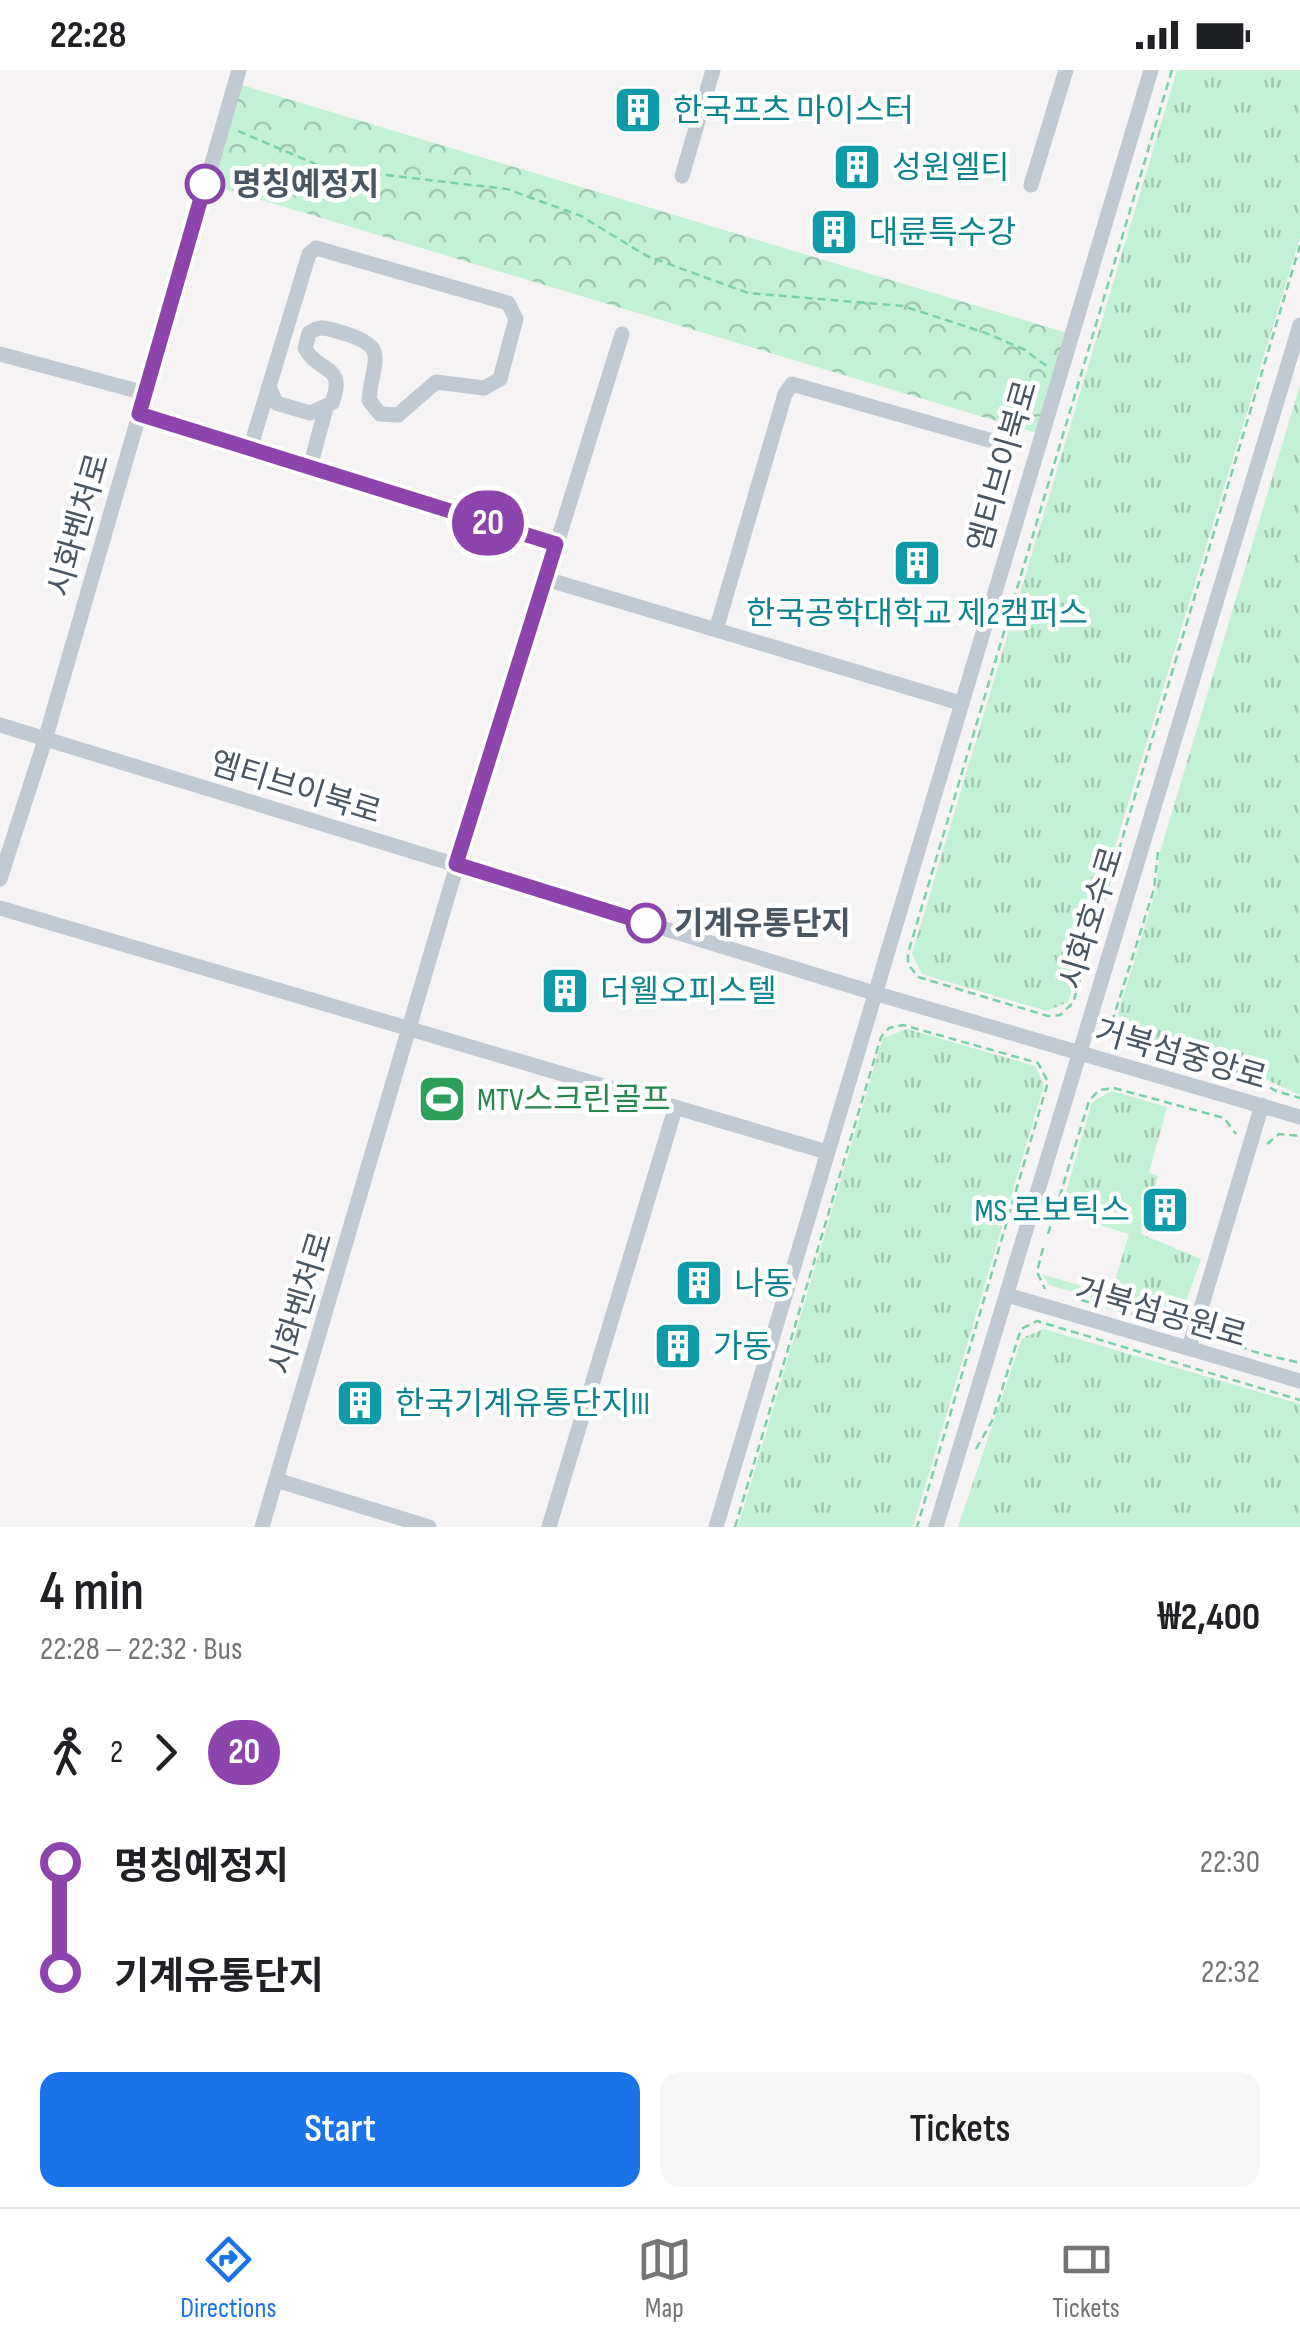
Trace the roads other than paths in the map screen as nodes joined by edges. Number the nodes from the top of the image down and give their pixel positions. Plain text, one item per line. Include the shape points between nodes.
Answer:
1 (239, 70) edge
2 (714, 70) edge
3 (1066, 70) edge
4 (1151, 70) edge
5 (682, 176) dead end
6 (1031, 186) dead end
7 (1300, 325) edge
8 (622, 334) dead end
9 (0, 354) edge
10 (269, 386) junction
11 (145, 394) junction
12 (326, 408) junction
13 (139, 414) junction
14 (990, 440) dead end
15 (250, 448) junction
16 (310, 467) junction
17 (556, 544) junction
18 (546, 579) junction
19 (716, 630) junction
20 (960, 703) junction
21 (0, 726) edge
22 (45, 740) junction
23 (456, 864) junction
24 (0, 879) edge
25 (0, 908) edge
26 (874, 993) junction
27 (410, 1026) junction
28 (1078, 1052) junction
29 (1262, 1106) junction
30 (675, 1108) junction
31 (1300, 1117) edge
32 (828, 1152) junction
33 (1007, 1295) junction
34 (1188, 1348) junction
35 (1300, 1381) edge
36 (276, 1480) junction
37 (262, 1527) edge
38 (430, 1527) edge
39 (549, 1527) edge
40 (716, 1527) edge
41 (936, 1527) edge

1 - 11 street, 시화벤처로
2 - 5 street
3 - 6 street
4 - 20 street, 엠티브이북로
7 - 28 street, 시화호수로
8 - 17 street, 시화벤처로
9 - 11 street
10 - 12 street via 276,403 310,413
10 - 12 street via 316,248 514,310 494,384 436,382 406,412 388,417 369,400 374,348 315,328 305,348 314,362 330,367 336,381
10 - 15 street
11 - 13 street, 시화벤처로
12 - 16 street
13 - 15 street
13 - 22 street, 시화벤처로
14 - 19 street via 792,384
15 - 16 street
16 - 17 street
17 - 18 street, 시화벤처로
18 - 19 street
18 - 23 street, 시화벤처로
19 - 20 street
20 - 26 street, 엠티브이북로
21 - 22 street, 엠티브이북로
22 - 23 street, 엠티브이북로
22 - 24 street, 시화벤처로
23 - 26 street, 엠티브이북로
23 - 27 street, 시화벤처로
25 - 27 street
26 - 28 street, 거북섬중앙로
26 - 32 street, 엠티브이북로
27 - 30 street
27 - 36 street, 시화벤처로
28 - 29 street, 거북섬중앙로
28 - 33 street, 시화호수로
29 - 31 street, 거북섬중앙로
29 - 34 street
30 - 32 street
30 - 39 street
32 - 40 street, 엠티브이북로
33 - 34 street, 거북섬공원로
33 - 41 street, 시화호수로
34 - 35 street, 거북섬공원로
36 - 37 street, 시화벤처로
36 - 38 street

